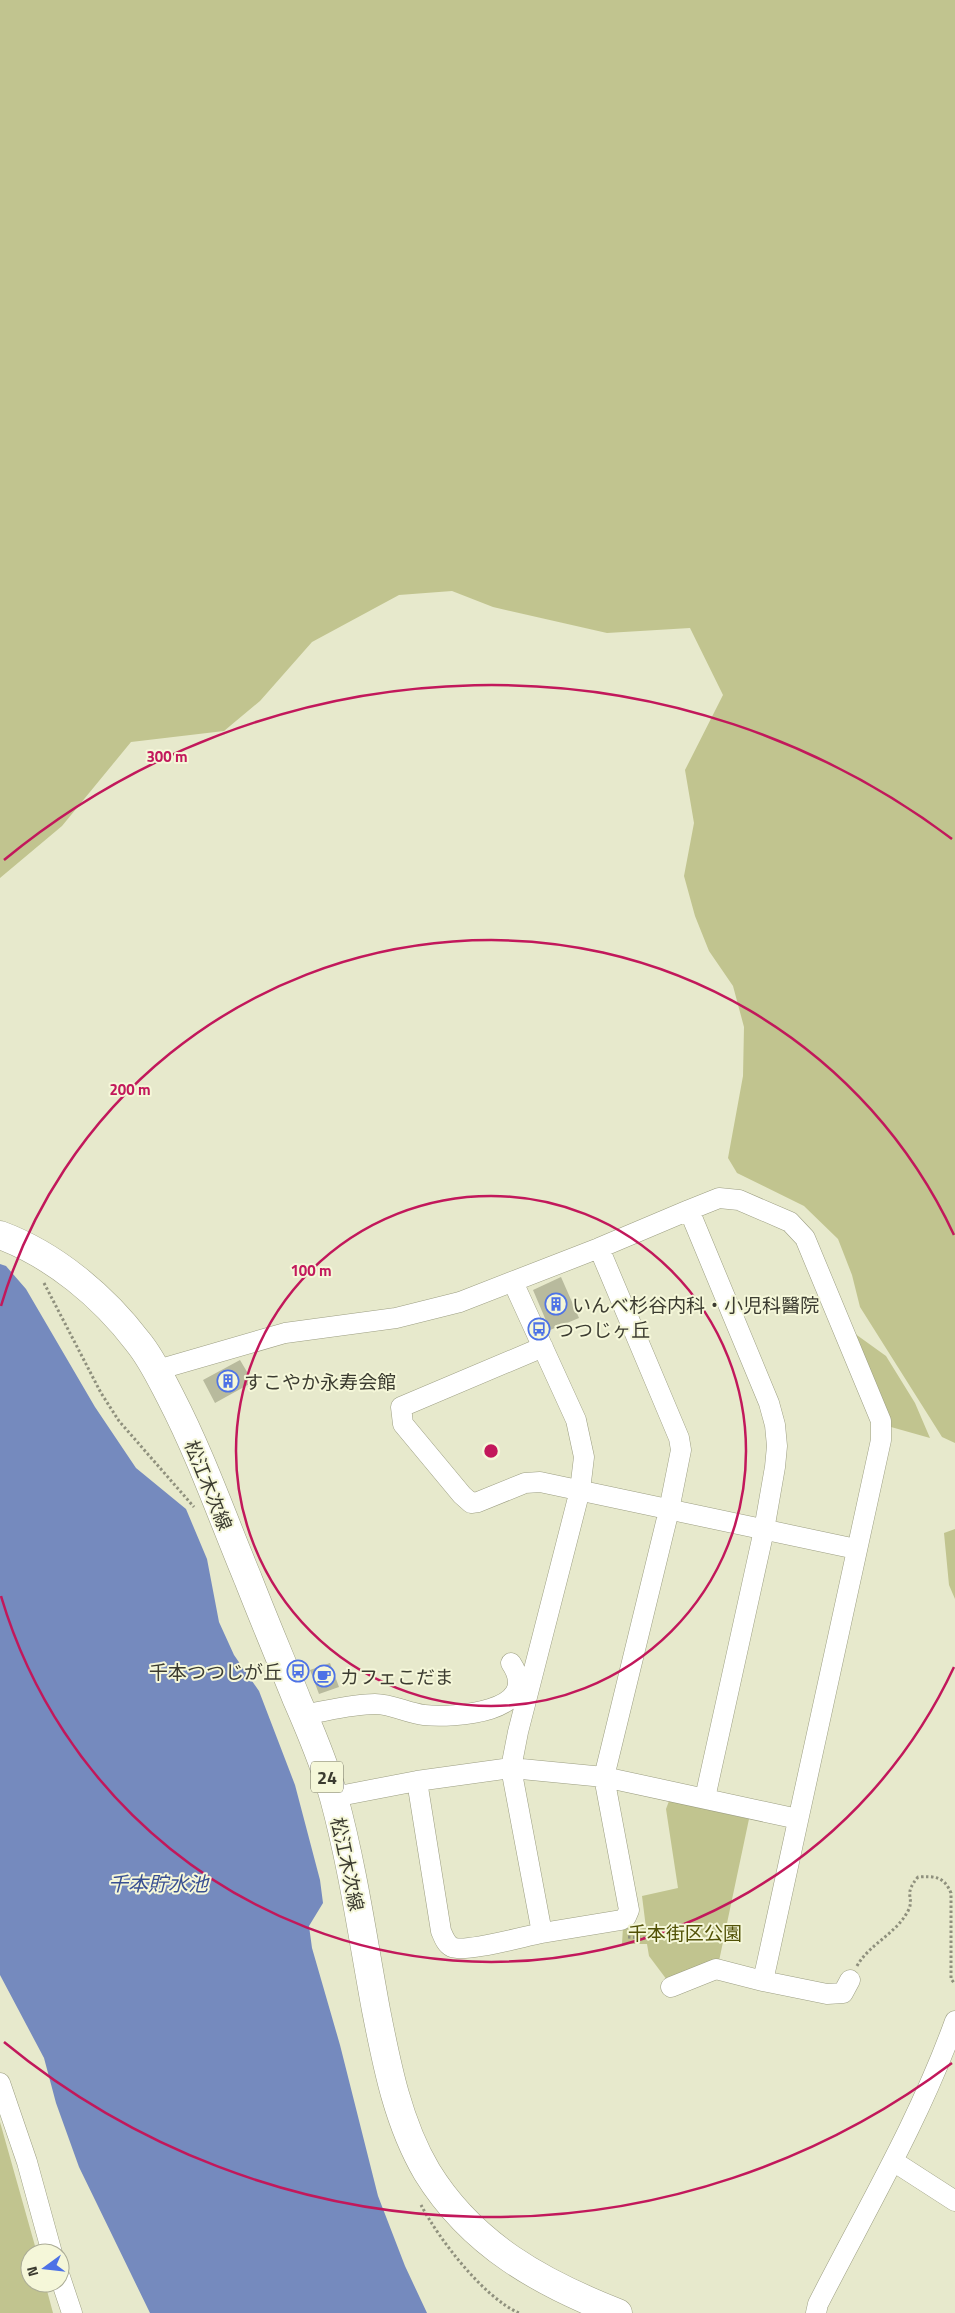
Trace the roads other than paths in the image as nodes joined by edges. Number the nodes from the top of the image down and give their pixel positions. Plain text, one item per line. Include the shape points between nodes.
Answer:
1 (689, 1210) junction
2 (0, 1235) edge
3 (598, 1248) junction
4 (513, 1282) junction
5 (543, 1347) junction
6 (157, 1370) junction
7 (580, 1490) junction
8 (669, 1510) junction
9 (764, 1530) junction
10 (856, 1550) junction
11 (511, 1663) dead end
12 (303, 1715) junction
13 (511, 1768) junction
14 (604, 1776) junction
15 (417, 1781) junction
16 (334, 1797) junction
17 (706, 1798) junction
18 (798, 1819) junction
19 (542, 1933) junction
20 (763, 1980) junction
21 (850, 1980) road end
22 (671, 1987) dead end
23 (955, 2021) edge
24 (0, 2083) edge
25 (893, 2161) junction
26 (955, 2201) edge
27 (49, 2243) edge
28 (65, 2293) edge
29 (72, 2313) edge
30 (618, 2313) edge
31 (816, 2313) edge

1 - 3 street
1 - 9 street via 769,1403 775,1425 775,1467
1 - 10 street via 719,1198 739,1200 790,1222 805,1238 881,1421 881,1440
2 - 6 main road, 松江木次線 / 24 via 52,1261 108,1306
3 - 4 street
3 - 8 street via 679,1438 681,1450
4 - 5 street
4 - 6 street via 460,1302 396,1318 285,1333
5 - 7 street via 581,1438 584,1457
5 - 7 street via 401,1407 403,1424 470,1503 525,1483 540,1482
6 - 12 main road, 松江木次線 / 24 via 186,1426
7 - 8 street
7 - 13 street
8 - 9 street
8 - 14 street
9 - 10 street
9 - 17 street
10 - 18 street
11 - 12 street via 518,1680 516,1694 511,1700 476,1713 426,1715 376,1704
12 - 16 main road, 松江木次線 / 24
13 - 14 street
13 - 15 street
13 - 19 street
14 - 17 street
14 - 19 street via 629,1910 621,1920
15 - 16 street
15 - 19 street via 445,1941 451,1946 467,1948
16 - 30 main road, 松江木次線 / 24 via 393,2088 410,2138 428,2172 456,2212 488,2243 553,2286
17 - 18 street
18 - 20 street
20 - 21 street via 827,1994 843,1992
20 - 22 street via 716,1969
23 - 25 street via 939,2065
24 - 27 street via 27,2162
25 - 26 street
25 - 31 street
28 - 29 street

